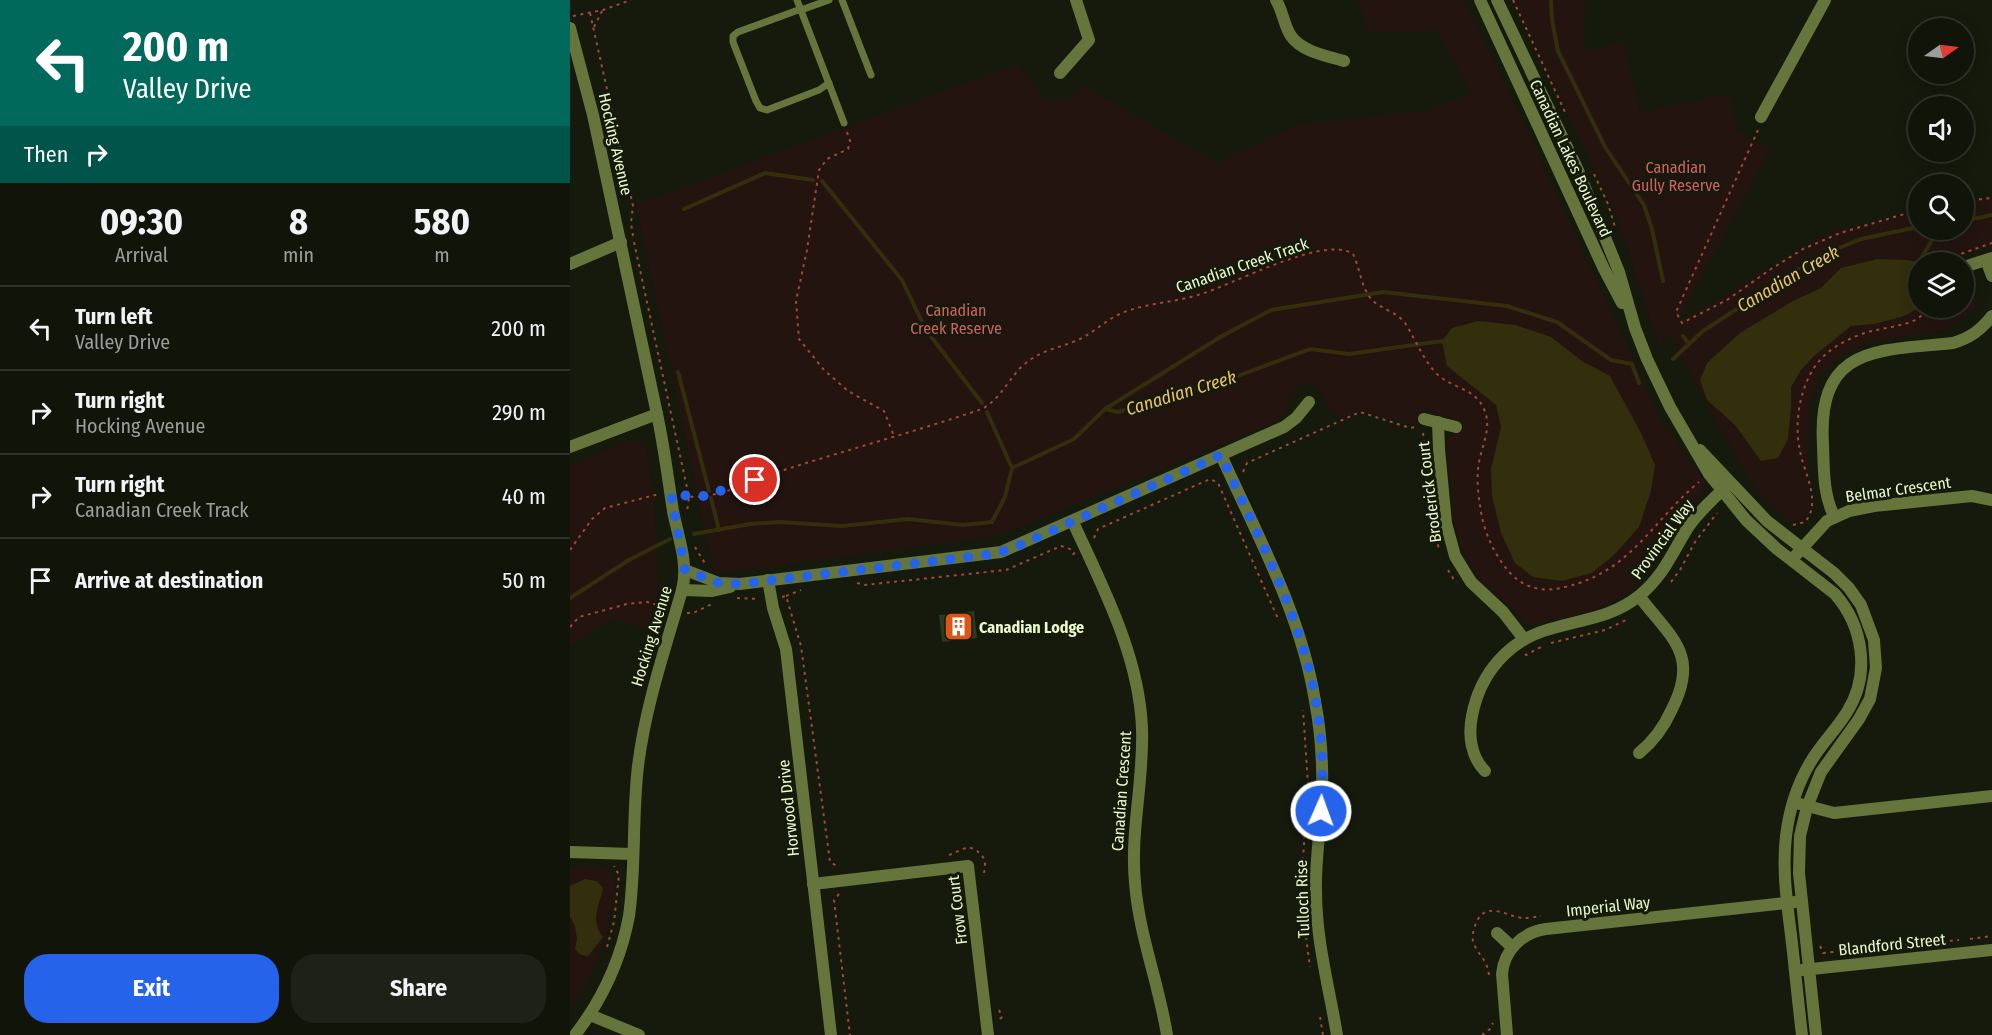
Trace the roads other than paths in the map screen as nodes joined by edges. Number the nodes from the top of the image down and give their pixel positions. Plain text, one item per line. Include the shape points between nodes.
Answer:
1 (797, 0) edge
2 (829, 0) edge
3 (842, 0) edge
4 (1076, 0) edge
5 (1276, 0) edge
6 (1480, 0) edge
7 (1497, 0) edge
8 (1825, 0) edge
9 (801, 9) junction
10 (570, 28) edge
11 (1344, 62) dead end
12 (1060, 73) dead end
13 (871, 75) dead end
14 (829, 83) junction
15 (1761, 117) road end
16 (844, 123) road end
17 (621, 242) junction
18 (1989, 259) edge
19 (570, 264) edge
20 (1974, 264) edge
21 (1992, 276) edge
22 (1992, 316) edge
23 (1635, 328) junction
24 (1309, 402) dead end
25 (657, 414) junction
26 (1438, 422) junction
27 (1423, 423) road end
28 (1456, 427) dead end
29 (1687, 435) junction
30 (570, 447) edge
31 (1221, 455) junction
32 (1726, 487) junction
33 (1992, 500) edge
34 (1834, 516) junction
35 (1073, 522) junction
36 (1801, 548) junction
37 (1792, 560) junction
38 (685, 570) junction
39 (768, 580) junction
40 (740, 584) junction
41 (682, 590) junction
42 (1639, 596) junction
43 (1524, 639) junction
44 (1639, 753) dead end
45 (1485, 771) dead end
46 (1992, 796) edge
47 (1793, 801) junction
48 (1807, 807) junction
49 (570, 852) edge
50 (633, 854) junction
51 (813, 884) junction
52 (1802, 902) junction
53 (1787, 903) junction
54 (1497, 933) dead end
55 (1512, 947) junction
56 (1992, 950) edge
57 (1809, 969) junction
58 (1795, 970) junction
59 (590, 1015) junction
60 (988, 1032) edge
61 (575, 1035) edge
62 (639, 1035) edge
63 (831, 1035) edge
64 (1167, 1035) edge
65 (1337, 1035) edge
66 (1507, 1035) edge
67 (1802, 1035) edge
68 (1816, 1035) edge

1 - 9 lane
2 - 9 lane
3 - 13 lane
4 - 12 street via 1089,40
5 - 11 street via 1295,41
6 - 23 street, Canadian Lakes Boulevard
7 - 23 street, Canadian Lakes Boulevard via 1576,168 1619,272
8 - 15 street
9 - 14 lane
9 - 14 lane via 737,33 733,42 762,109
10 - 17 street, Hocking Avenue
14 - 16 lane
17 - 19 street
17 - 25 street, Hocking Avenue
18 - 20 street
18 - 21 street
22 - 34 street via 1964,339 1871,353 1838,376 1826,397 1821,424 1826,498
23 - 29 street, Canadian Lakes Boulevard via 1656,380
24 - 31 street via 1288,425
25 - 30 street
25 - 38 street, Hocking Avenue
26 - 27 street
26 - 28 street
26 - 43 street, Broderick Court via 1446,523 1455,556 1471,582 1503,612
29 - 32 street, Canadian Lakes Boulevard
29 - 32 street, Canadian Lakes Boulevard via 1709,474
31 - 35 street
31 - 65 street, Tulloch Rise via 1291,614 1314,693 1322,780 1316,908
32 - 36 street, Canadian Lakes Boulevard
32 - 37 street, Canadian Lakes Boulevard via 1760,534
32 - 42 street, Provincial Way via 1693,520 1667,566
33 - 34 street, Belmar Crescent via 1972,496 1874,506
34 - 36 street, Belmar Crescent
35 - 39 street via 995,554
35 - 64 street, Canadian Crescent via 1123,635 1136,681 1142,749 1134,831 1135,885 1141,929
36 - 37 street, Belmar Crescent
36 - 48 street, Canadian Lakes Boulevard via 1842,580 1856,597 1868,619 1876,650 1875,675 1866,707 1821,772
37 - 47 street, Canadian Lakes Boulevard via 1824,583 1844,605 1857,630 1862,660 1860,682 1851,705 1810,763
38 - 40 street via 710,580
38 - 41 street, Hocking Avenue
39 - 40 street
39 - 51 street, Horwood Drive via 786,648
40 - 41 street via 714,591
41 - 50 street, Hocking Avenue via 647,713 638,766
42 - 43 street, Provincial Way via 1600,617
42 - 44 street via 1678,648 1685,669 1682,689 1667,721
43 - 45 street, Provincial Way via 1493,667 1476,700 1471,741
46 - 48 street via 1840,812
47 - 48 street
47 - 53 street, Canadian Lakes Boulevard via 1785,840
48 - 52 street, Canadian Lakes Boulevard via 1799,850
49 - 50 street
50 - 59 street, Hocking Avenue via 630,907 621,946
51 - 60 street, Frow Court via 841,874 968,866
51 - 63 street, Horwood Drive
52 - 53 street, Imperial Way
52 - 57 street, Canadian Lakes Boulevard
53 - 55 street, Imperial Way via 1541,930
53 - 58 street, Canadian Lakes Boulevard
54 - 55 street
55 - 66 street via 1502,974
56 - 57 street, Blandford Street
57 - 58 street, Blandford Street
57 - 68 street, Canadian Lakes Boulevard
58 - 67 street, Canadian Lakes Boulevard
59 - 61 street, Hocking Avenue
59 - 62 street

